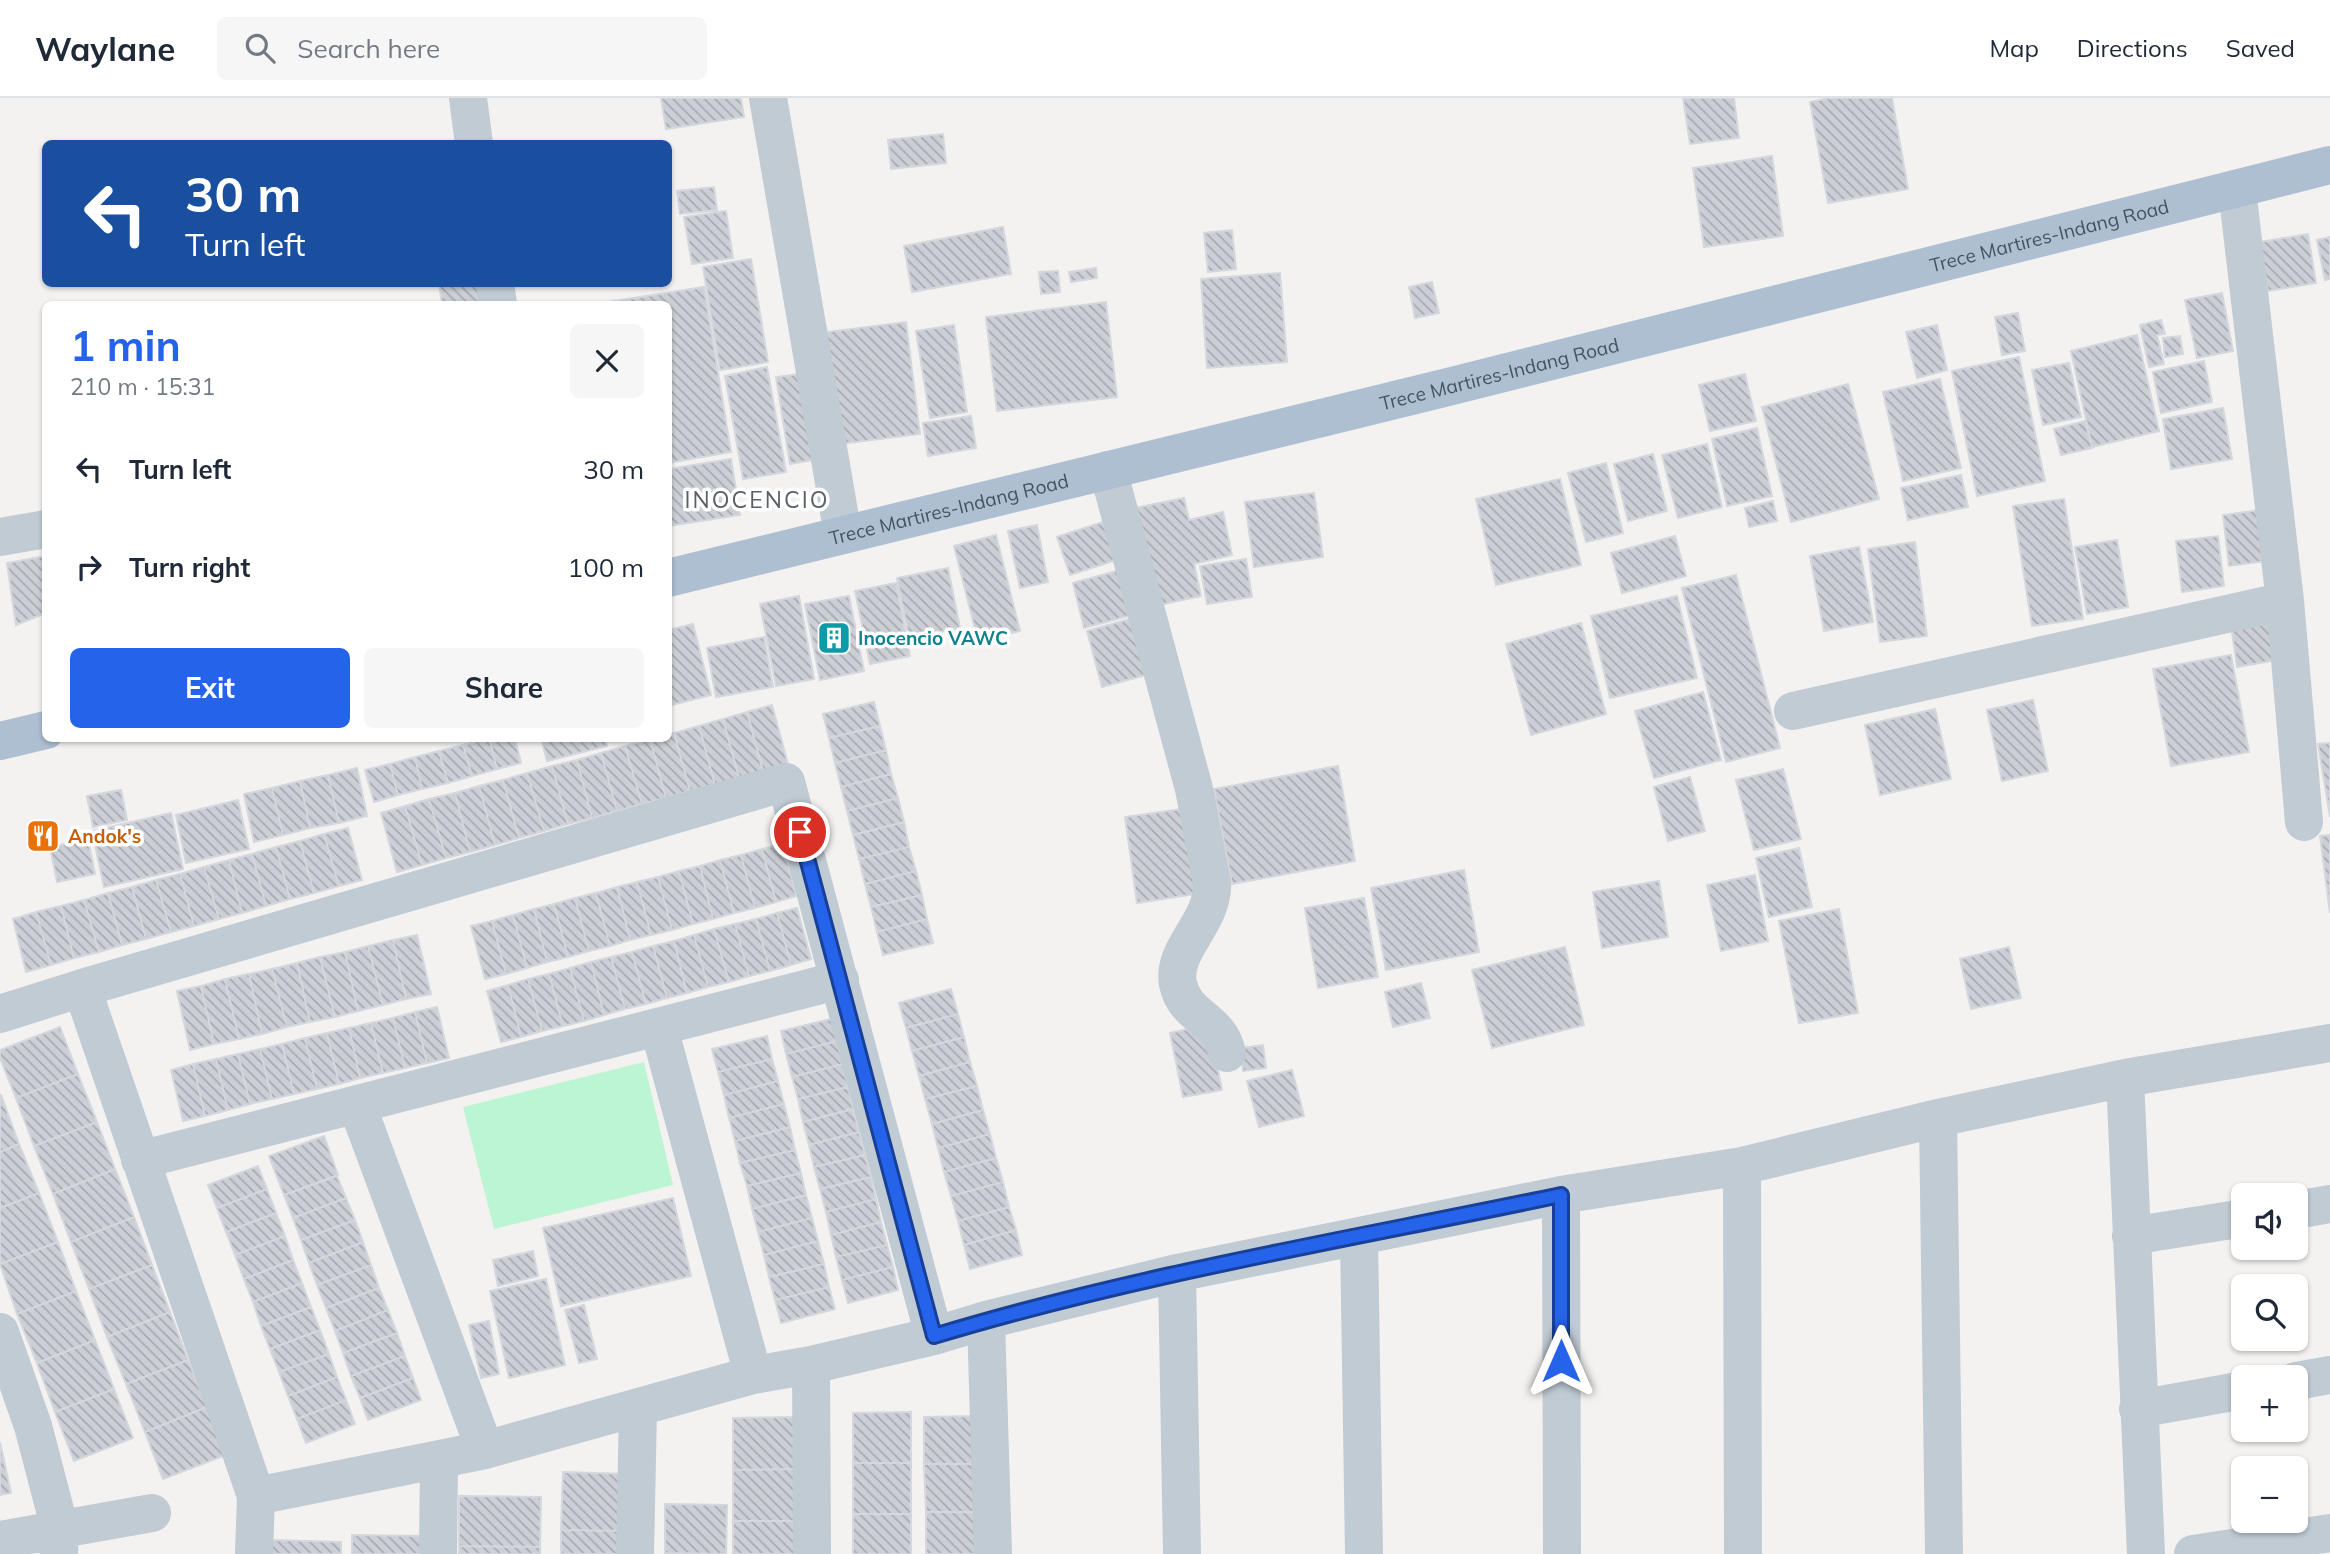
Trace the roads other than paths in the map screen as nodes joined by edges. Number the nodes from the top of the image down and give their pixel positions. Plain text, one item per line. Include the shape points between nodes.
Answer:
1 (468, 98) edge
2 (768, 98) edge
3 (473, 140) edge
4 (2330, 165) edge
5 (2237, 189) junction
6 (1108, 470) junction
7 (42, 530) edge
8 (843, 535) junction
9 (0, 537) edge
10 (672, 577) edge
11 (2286, 601) junction
12 (1793, 711) dead end
13 (42, 731) edge
14 (0, 741) edge
15 (2304, 822) dead end
16 (840, 980) junction
17 (82, 988) junction
18 (0, 1014) edge
19 (659, 1028) junction
20 (2330, 1043) edge
21 (1227, 1053) dead end
22 (2125, 1078) junction
23 (356, 1105) junction
24 (1938, 1118) junction
25 (139, 1160) junction
26 (1742, 1166) junction
27 (1561, 1195) junction
28 (2330, 1204) edge
29 (2308, 1208) edge
30 (2231, 1220) edge
31 (2131, 1236) junction
32 (1359, 1237) junction
33 (1177, 1273) junction
34 (986, 1320) junction
35 (934, 1336) junction
36 (2, 1344) edge
37 (811, 1365) junction
38 (753, 1375) junction
39 (2330, 1375) edge
40 (2308, 1379) edge
41 (2231, 1392) edge
42 (638, 1409) junction
43 (2138, 1409) junction
44 (485, 1450) junction
45 (439, 1460) junction
46 (256, 1496) junction
47 (152, 1513) dead end
48 (2330, 1533) edge
49 (0, 1540) edge
50 (60, 1541) edge
51 (254, 1554) edge
52 (438, 1554) edge
53 (635, 1554) edge
54 (812, 1554) edge
55 (993, 1554) edge
56 (1182, 1554) edge
57 (1364, 1554) edge
58 (1562, 1554) edge
59 (1744, 1554) edge
60 (1944, 1554) edge
61 (2146, 1554) edge
62 (2193, 1554) edge

1 - 3 street
2 - 8 street
4 - 5 main road, Trece Martires-Indang Road
5 - 6 main road, Trece Martires-Indang Road
5 - 11 street
6 - 8 main road, Trece Martires-Indang Road
6 - 21 street via 1194,789 1212,883 1209,909 1178,965 1177,982 1190,1009 1218,1031
7 - 9 street
8 - 10 main road, Trece Martires-Indang Road
11 - 12 street
11 - 15 street
13 - 14 main road
16 - 17 street via 786,782
16 - 19 street
16 - 35 street
17 - 18 street
17 - 25 street
19 - 23 street
19 - 38 street
20 - 22 street
22 - 24 street
22 - 31 street
23 - 25 street
23 - 44 street
24 - 26 street
24 - 60 street
25 - 46 street
26 - 27 street
26 - 59 street
27 - 32 street
27 - 58 street
28 - 29 street
30 - 31 street
31 - 43 street
32 - 33 street
32 - 57 street
33 - 34 street
33 - 56 street
34 - 35 street
34 - 55 street
35 - 37 street
36 - 50 street via 33,1426
37 - 38 street
37 - 54 street
38 - 42 street
39 - 40 street
41 - 43 street
42 - 44 street
42 - 53 street
43 - 61 street
44 - 45 street
45 - 46 street
45 - 52 street
46 - 51 street
47 - 50 street
48 - 62 street
49 - 50 street

